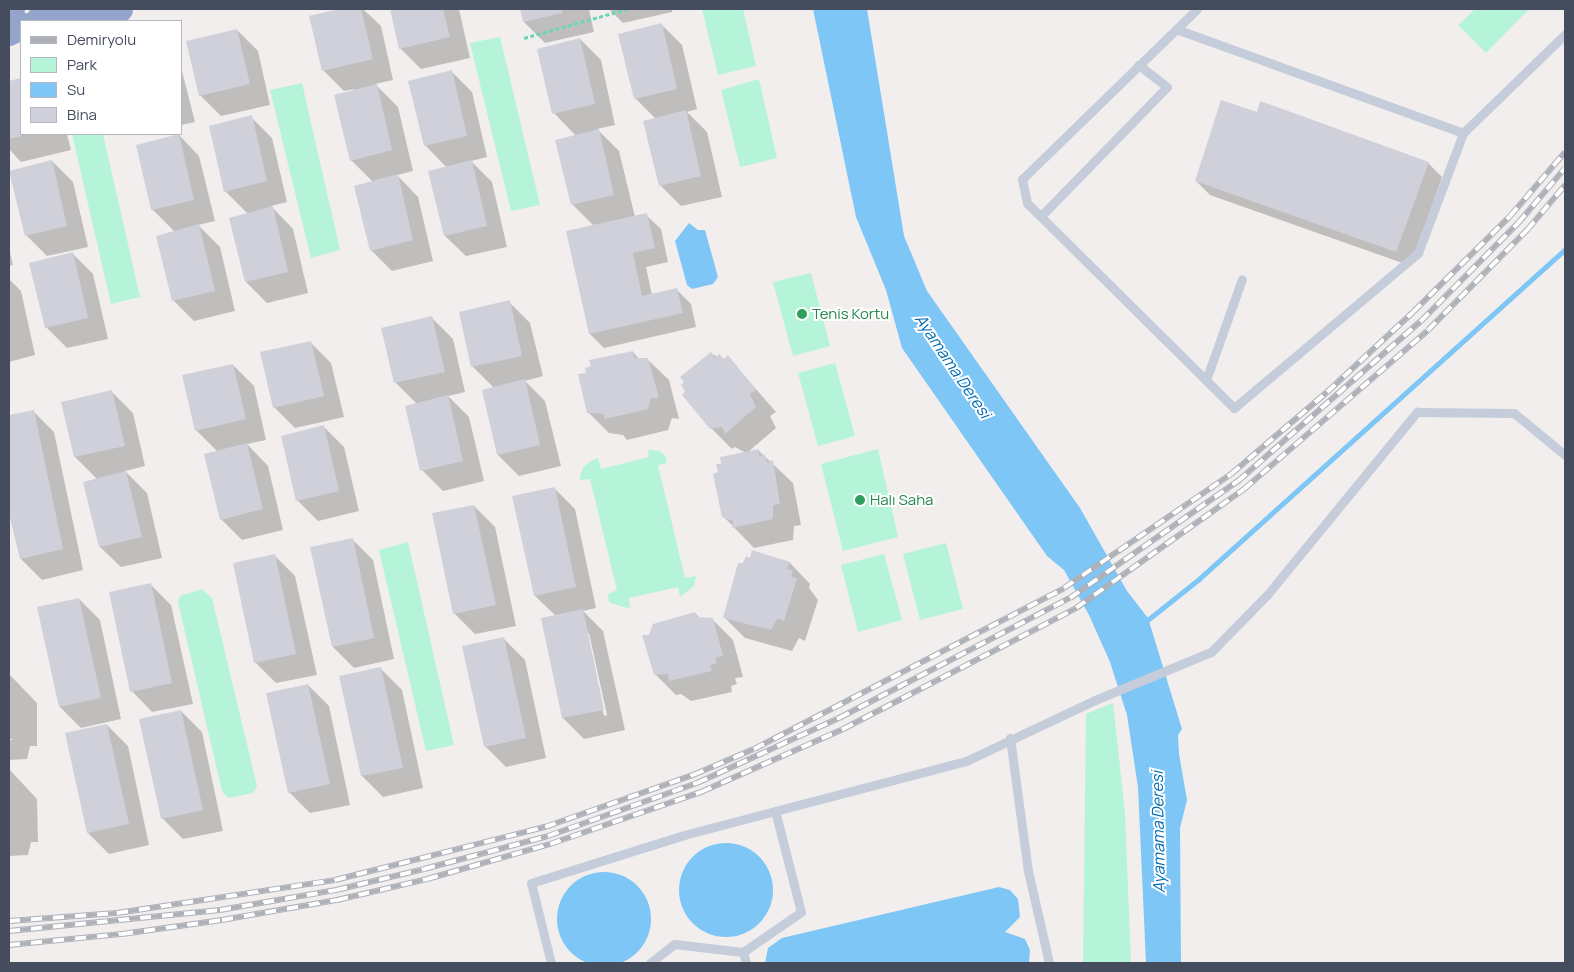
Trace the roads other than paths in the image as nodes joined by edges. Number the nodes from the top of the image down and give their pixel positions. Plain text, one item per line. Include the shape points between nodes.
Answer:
1 (119, 9) edge
2 (1197, 9) edge
3 (46, 20) edge
4 (1176, 29) junction
5 (1565, 34) edge
6 (1139, 65) junction
7 (1463, 133) junction
8 (1041, 216) junction
9 (1242, 279) dead end
10 (1206, 380) junction
11 (1565, 454) edge
12 (1010, 738) junction
13 (775, 811) junction
14 (743, 952) junction
15 (551, 963) edge
16 (650, 963) edge
17 (746, 963) edge
18 (1049, 963) edge

1 - 3 highway
2 - 4 lane
4 - 6 lane
4 - 7 lane
5 - 7 lane
6 - 8 lane via 1022,180 1027,203
6 - 8 lane via 1168,87
7 - 10 lane via 1418,253 1234,408
8 - 10 lane
9 - 10 lane
11 - 12 lane via 1514,412 1417,412 1267,595 1211,652
12 - 13 lane via 966,761
12 - 18 lane via 1028,871
13 - 14 lane via 800,912
13 - 15 lane via 684,835 531,883
14 - 16 lane via 674,944
14 - 17 lane

